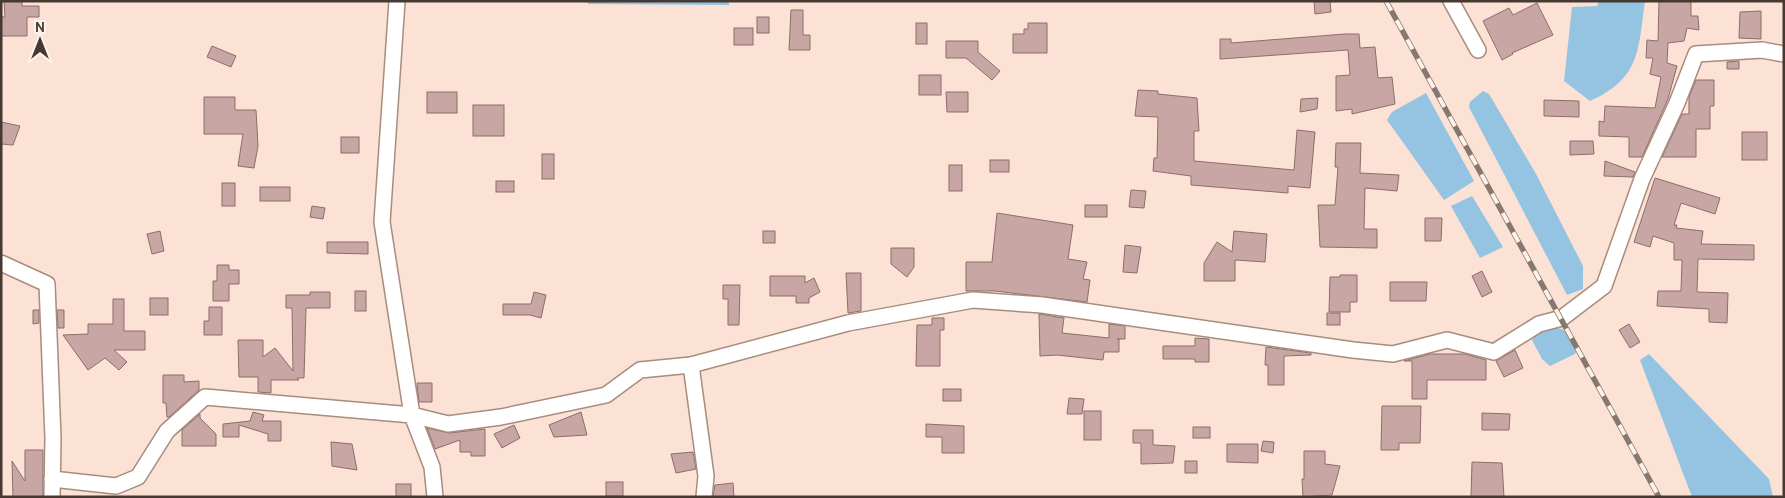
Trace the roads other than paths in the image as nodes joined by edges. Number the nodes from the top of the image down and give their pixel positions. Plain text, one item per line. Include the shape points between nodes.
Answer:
1 (397, 1) edge
2 (1452, 1) edge
3 (1478, 50) dead end
4 (1784, 54) edge
5 (1, 263) edge
6 (691, 365) junction
7 (412, 415) junction
8 (52, 479) junction
9 (52, 497) edge
10 (435, 497) edge
11 (704, 497) edge

1 - 7 street via 382,222
2 - 3 street
4 - 6 street via 1762,50 1696,54 1678,103 1642,179 1604,286 1562,318 1539,324 1494,352 1447,340 1393,354 1051,306 973,300 848,323
5 - 8 street via 48,284
6 - 7 street via 640,370 606,395 500,417 448,424
6 - 11 street via 706,476
7 - 8 street via 205,397 167,431 138,477 116,486
7 - 10 street via 432,467
8 - 9 street

